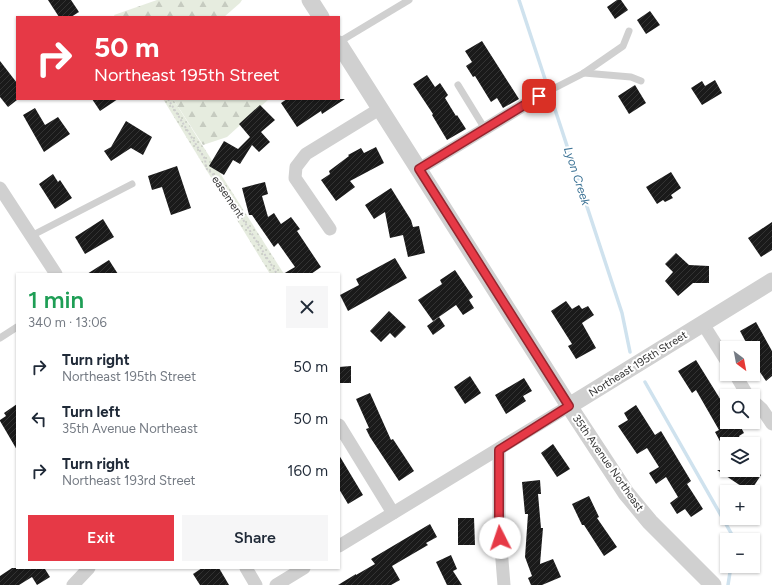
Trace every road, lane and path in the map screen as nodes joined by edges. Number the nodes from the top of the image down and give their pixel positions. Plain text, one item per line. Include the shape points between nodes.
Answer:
1 (310, 0) edge
2 (409, 0) edge
3 (320, 16) edge
4 (629, 31) dead end
5 (340, 42) edge
6 (340, 45) edge
7 (584, 72) junction
8 (641, 81) dead end
9 (458, 85) dead end
10 (539, 96) joint
11 (169, 100) edge
12 (381, 108) junction
13 (485, 129) junction
14 (419, 169) junction
15 (132, 184) dead end
16 (0, 188) edge
17 (4, 203) edge
18 (330, 229) dead end
19 (31, 236) junction
20 (55, 273) edge
21 (276, 273) edge
22 (772, 281) edge
23 (703, 324) junction
24 (16, 328) edge
25 (0, 338) edge
26 (720, 351) edge
27 (569, 406) junction
28 (760, 407) edge
29 (772, 424) edge
30 (340, 428) edge
31 (499, 450) junction
32 (394, 513) junction
33 (340, 545) edge
34 (88, 569) edge
35 (247, 569) edge
36 (302, 569) edge
37 (73, 585) edge
38 (256, 585) edge
39 (276, 585) edge
40 (504, 585) edge
41 (713, 585) edge

1 - 3 street
2 - 5 lane
4 - 7 lane via 623,46
6 - 12 street, 35th Avenue Northeast
7 - 8 lane via 631,77
7 - 10 lane
9 - 13 lane
10 - 13 street
11 - 21 path, easement via 205,159 206,168 217,178
12 - 14 street, 35th Avenue Northeast
12 - 18 street via 306,154 296,167 295,178
13 - 14 street
14 - 27 street, 35th Avenue Northeast
15 - 19 lane
16 - 17 street
17 - 19 street
19 - 20 street
22 - 23 street, Northeast 195th Street
23 - 26 street
23 - 27 street, Northeast 195th Street
24 - 25 lane
27 - 31 street, Northeast 195th Street
27 - 41 street, 35th Avenue Northeast via 626,493 650,522
28 - 29 street
30 - 32 street
31 - 32 street, Northeast 195th Street
31 - 40 street via 499,523
32 - 33 street, Northeast 195th Street
34 - 37 street
35 - 38 street
36 - 39 street

